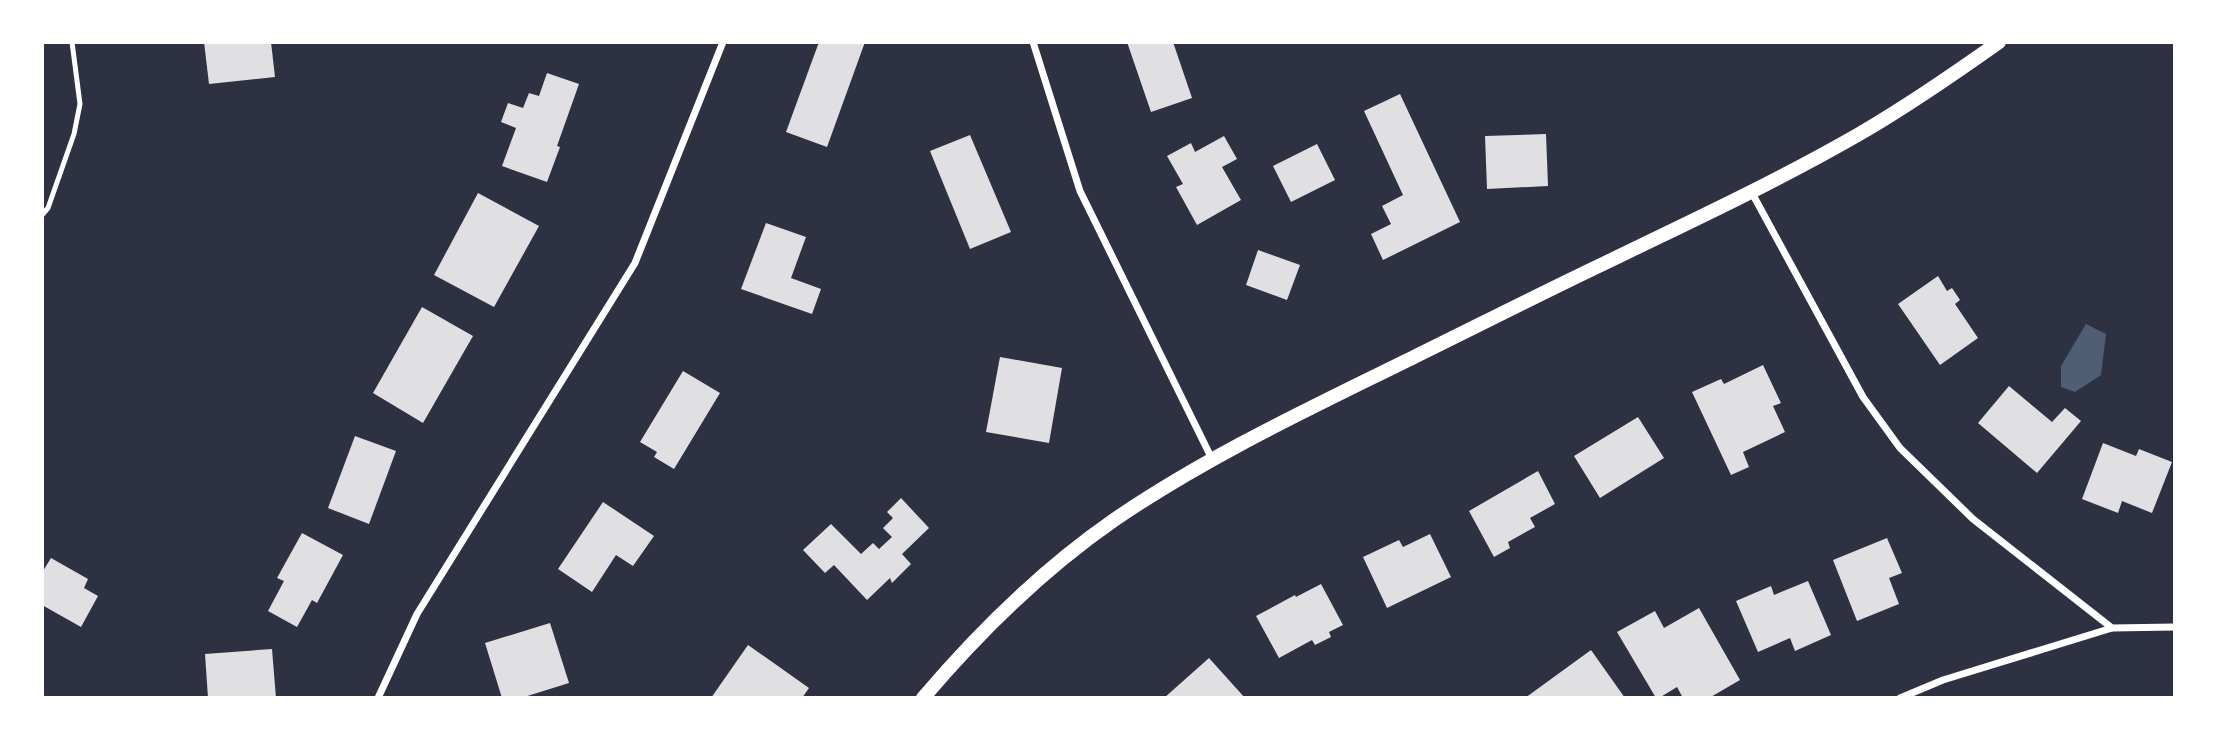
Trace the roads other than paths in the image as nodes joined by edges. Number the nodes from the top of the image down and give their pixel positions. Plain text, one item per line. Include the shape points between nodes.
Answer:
1 (72, 42) edge
2 (723, 42) edge
3 (1033, 42) edge
4 (1999, 42) edge
5 (1752, 192) junction
6 (42, 215) edge
7 (1212, 459) junction
8 (2175, 626) edge
9 (2112, 628) junction
10 (378, 698) edge
11 (923, 698) edge
12 (1900, 698) edge

1 - 6 lane via 80,104 74,134
2 - 10 street via 635,263 417,614
3 - 7 street via 1080,191
4 - 5 main road via 1904,107
5 - 7 main road
5 - 9 street via 1863,397 1900,448 1973,519
7 - 11 main road via 1111,522 1057,564 992,622
8 - 9 street
9 - 12 street via 1943,680

